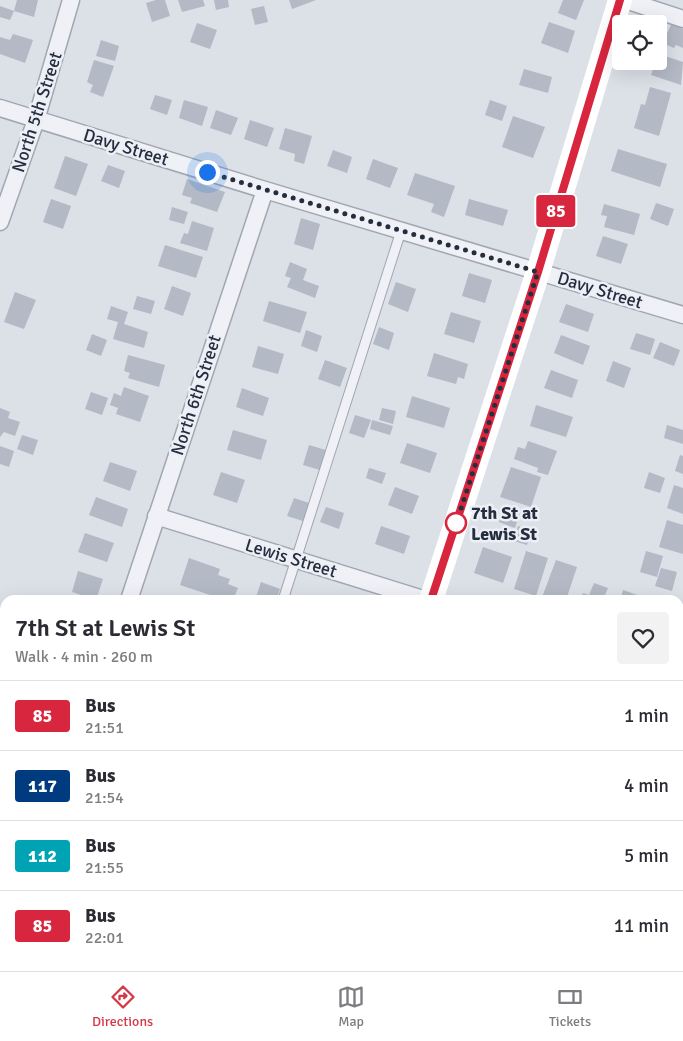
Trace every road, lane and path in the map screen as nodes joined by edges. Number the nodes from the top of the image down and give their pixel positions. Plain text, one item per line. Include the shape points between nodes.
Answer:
1 (71, 0) edge
2 (620, 0) edge
3 (625, 0) edge
4 (683, 19) edge
5 (0, 108) edge
6 (36, 120) junction
7 (264, 190) junction
8 (0, 222) edge
9 (400, 231) junction
10 (538, 272) junction
11 (683, 315) edge
12 (156, 516) junction
13 (296, 559) junction
14 (131, 595) edge
15 (285, 595) edge
16 (410, 595) edge
17 (433, 595) edge

1 - 6 street, North 5th Street
2 - 10 street
3 - 4 street
5 - 6 street, Davy Street
6 - 7 street, Davy Street
6 - 8 street, North 5th Street
7 - 9 street, Davy Street
7 - 12 street, North 6th Street
9 - 10 street, Davy Street
9 - 13 lane
10 - 11 street, Davy Street
10 - 17 street
12 - 13 street, Lewis Street
12 - 14 street, North 6th Street
13 - 15 lane
13 - 16 street, Lewis Street

